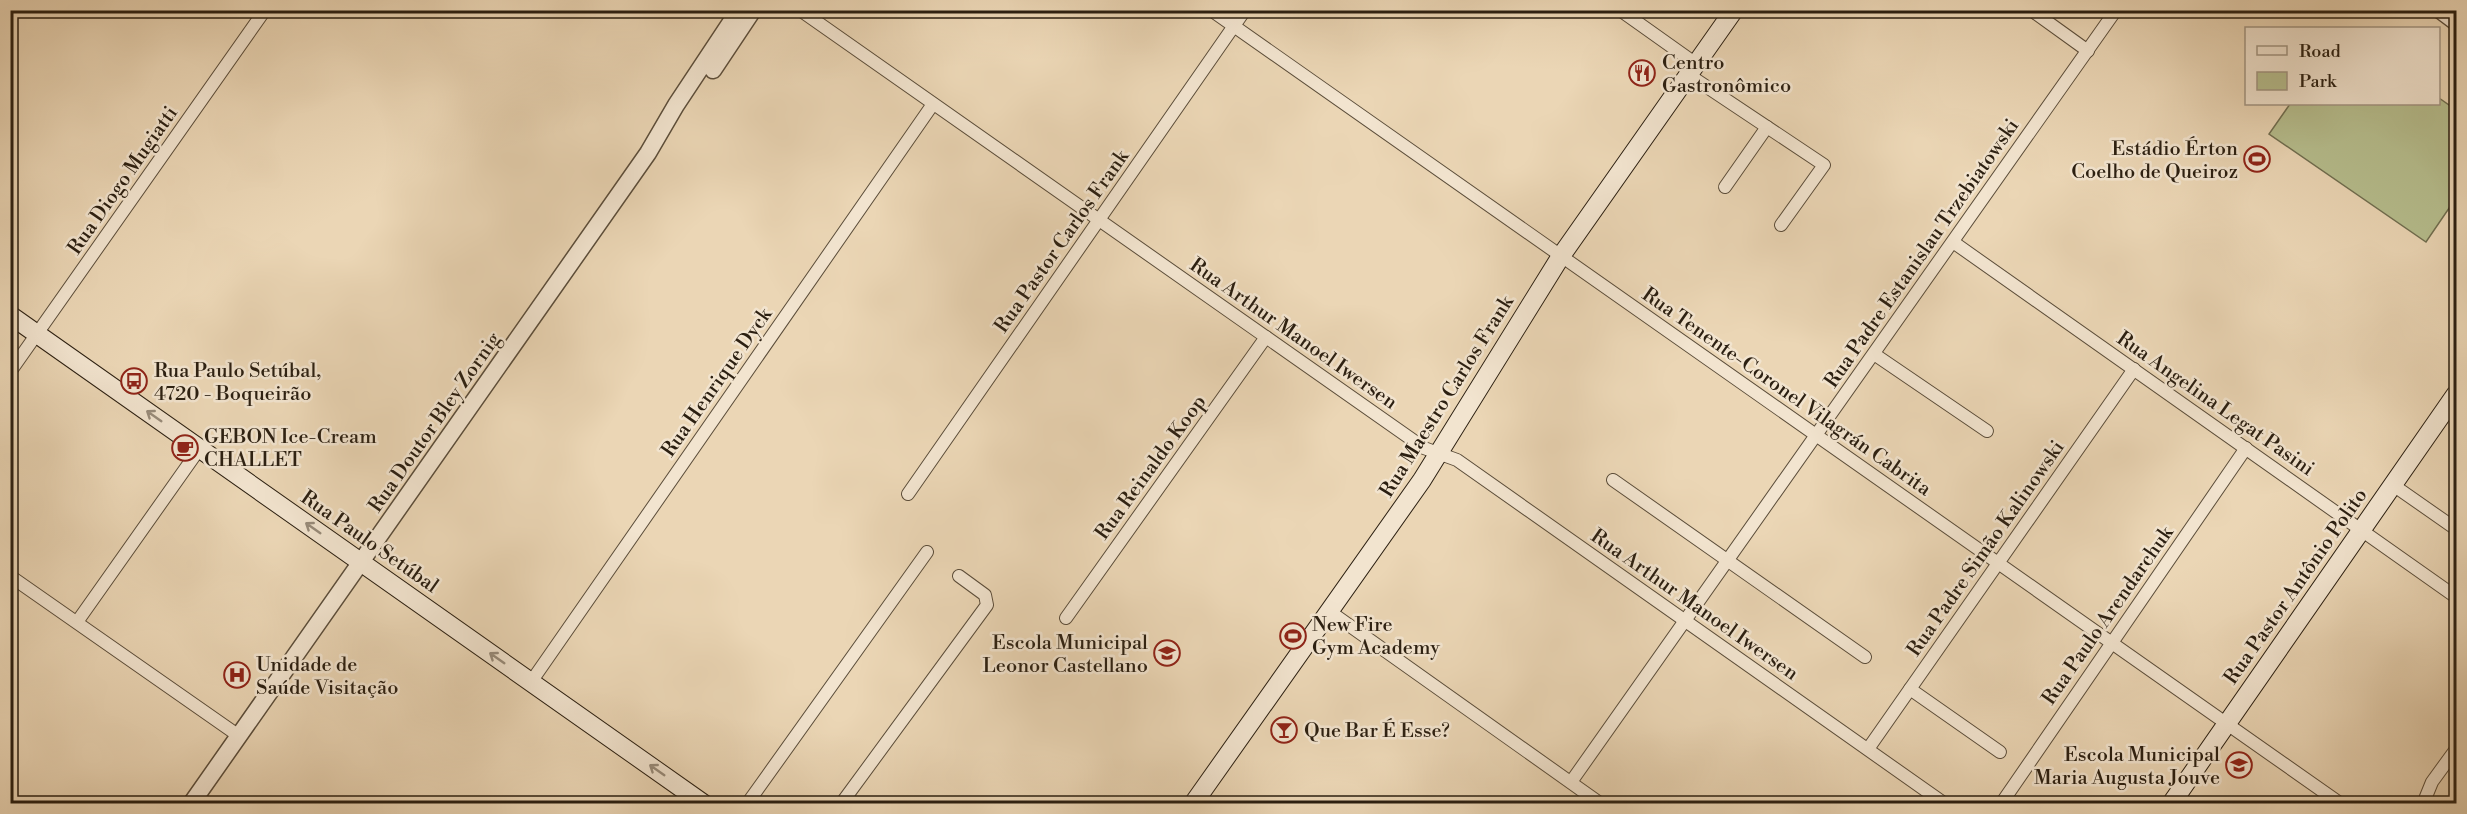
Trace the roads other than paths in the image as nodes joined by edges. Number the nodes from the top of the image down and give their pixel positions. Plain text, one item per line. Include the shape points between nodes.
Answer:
1 (265, 10) edge
2 (739, 10) edge
3 (753, 10) edge
4 (800, 10) edge
5 (1211, 10) edge
6 (1245, 10) edge
7 (1620, 10) edge
8 (1734, 10) edge
9 (2031, 10) edge
10 (2116, 10) edge
11 (2440, 10) edge
12 (2457, 22) edge
13 (1234, 27) junction
14 (2088, 51) junction
15 (1692, 69) junction
16 (933, 104) junction
17 (1767, 127) junction
18 (648, 153) junction
19 (1725, 187) dead end
20 (1099, 220) junction
21 (1781, 225) dead end
22 (1953, 242) junction
23 (1561, 256) junction
24 (10, 315) edge
25 (38, 334) junction
26 (1266, 337) junction
27 (1874, 354) junction
28 (2134, 369) junction
29 (10, 372) edge
30 (2457, 394) edge
31 (1987, 431) dead end
32 (1816, 435) junction
33 (200, 448) junction
34 (2246, 448) junction
35 (1439, 454) junction
36 (1613, 480) dead end
37 (2393, 484) junction
38 (908, 494) dead end
39 (2457, 529) edge
40 (2362, 530) junction
41 (927, 552) dead end
42 (1728, 560) junction
43 (361, 562) junction
44 (1998, 563) junction
45 (10, 576) edge
46 (959, 576) dead end
47 (2457, 597) edge
48 (1329, 611) junction
49 (1066, 618) dead end
50 (1685, 621) junction
51 (76, 622) junction
52 (2111, 643) junction
53 (1865, 657) dead end
54 (531, 682) junction
55 (1910, 689) junction
56 (2227, 724) junction
57 (239, 736) junction
58 (1868, 749) junction
59 (2457, 749) edge
60 (2000, 752) dead end
61 (1571, 782) junction
62 (191, 804) edge
63 (705, 804) edge
64 (747, 804) edge
65 (841, 804) edge
66 (1193, 804) edge
67 (1601, 804) edge
68 (1945, 804) edge
69 (2001, 804) edge
70 (2171, 804) edge
71 (2341, 804) edge
72 (2423, 804) edge

1 - 25 street, Rua Diogo Mugiatti
2 - 18 street, Rua Doutor Bley Zornig
3 - 18 street, Rua Doutor Bley Zornig via 682,115
4 - 16 street, Rua Arthur Manoel Iwersen
5 - 13 street, Rua Tenente-Coronel Vilagrán Cabrita
6 - 13 street, Rua Pastor Carlos Frank
7 - 15 street
8 - 15 main road, Rua Maestro Carlos Frank
9 - 14 street
10 - 14 street, Rua Padre Estanislau Trzebiatowski
11 - 12 street
13 - 20 street, Rua Pastor Carlos Frank
13 - 23 street, Rua Tenente-Coronel Vilagrán Cabrita
14 - 22 street, Rua Padre Estanislau Trzebiatowski
15 - 17 street
15 - 23 main road, Rua Maestro Carlos Frank
16 - 20 street, Rua Arthur Manoel Iwersen
16 - 54 street, Rua Henrique Dyck
17 - 19 street
17 - 21 street via 1824,165
18 - 43 street, Rua Doutor Bley Zornig
20 - 26 street, Rua Arthur Manoel Iwersen
20 - 38 street, Rua Pastor Carlos Frank
22 - 27 street, Rua Padre Estanislau Trzebiatowski
22 - 28 street, Rua Angelina Legat Pasini
23 - 32 street, Rua Tenente-Coronel Vilagrán Cabrita
23 - 35 main road, Rua Maestro Carlos Frank
24 - 25 main road, Rua Paulo Setúbal
25 - 29 street, Rua Diogo Mugiatti
33 -> 25 main road, Rua Paulo Setúbal
26 - 35 street, Rua Arthur Manoel Iwersen via 1424,448
26 - 49 street, Rua Reinaldo Koop
27 - 31 street
27 - 32 street, Rua Padre Estanislau Trzebiatowski
28 - 34 street, Rua Angelina Legat Pasini
28 - 44 street, Rua Padre Simão Kalinowski
30 - 37 main road, Rua Pastor Antônio Polito
32 - 42 street, Rua Padre Estanislau Trzebiatowski
32 - 44 street, Rua Tenente-Coronel Vilagrán Cabrita
43 -> 33 main road, Rua Paulo Setúbal
33 - 51 street
34 - 40 street, Rua Angelina Legat Pasini
34 - 52 street, Rua Paulo Arendarchuk
35 - 48 main road, Rua Maestro Carlos Frank
35 - 50 street, Rua Arthur Manoel Iwersen via 1457,460
36 - 42 street
37 - 39 street
37 - 40 main road, Rua Pastor Antônio Polito
40 - 47 street, Rua Angelina Legat Pasini
40 - 56 main road, Rua Pastor Antônio Polito
41 - 64 street
42 - 50 street, Rua Padre Estanislau Trzebiatowski
42 - 53 street
54 -> 43 main road, Rua Paulo Setúbal
43 - 57 street, Rua Doutor Bley Zornig
44 - 52 street, Rua Tenente-Coronel Vilagrán Cabrita
44 - 55 street, Rua Padre Simão Kalinowski
45 - 51 street
46 - 65 street via 985,595 987,604
48 - 61 street
48 - 66 main road, Rua Maestro Carlos Frank
50 - 58 street, Rua Arthur Manoel Iwersen
50 - 61 street, Rua Padre Estanislau Trzebiatowski
51 - 57 street
52 - 56 street, Rua Tenente-Coronel Vilagrán Cabrita
52 - 69 street, Rua Paulo Arendarchuk
63 -> 54 main road, Rua Paulo Setúbal
55 - 58 street, Rua Padre Simão Kalinowski
55 - 60 street
56 - 70 main road, Rua Pastor Antônio Polito
56 - 71 street, Rua Tenente-Coronel Vilagrán Cabrita
57 - 62 street, Rua Doutor Bley Zornig
58 - 68 street, Rua Arthur Manoel Iwersen
59 - 72 street via 2432,782
61 - 67 street

